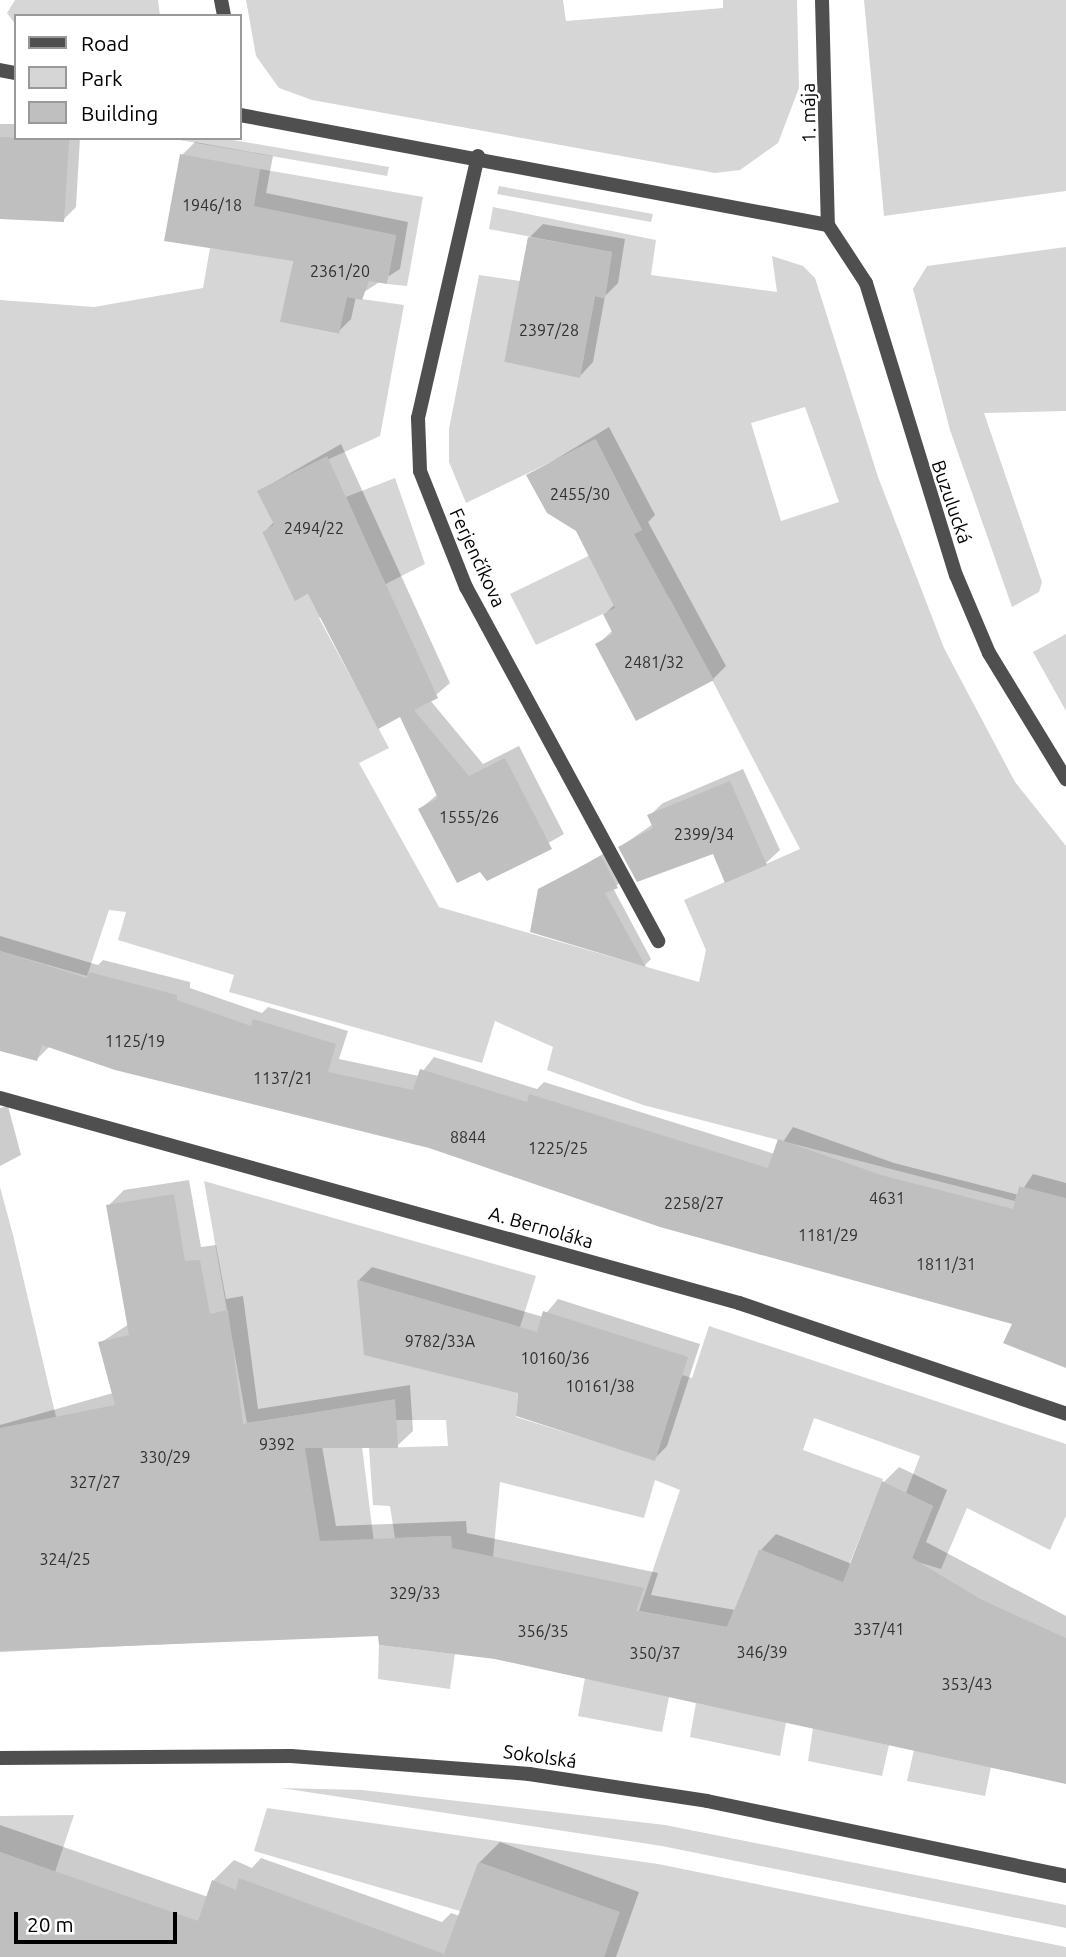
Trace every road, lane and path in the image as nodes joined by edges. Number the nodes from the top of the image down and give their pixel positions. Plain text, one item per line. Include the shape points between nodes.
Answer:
1 (822, 0) edge
2 (242, 112) edge
3 (478, 156) junction
4 (828, 225) junction
5 (1066, 779) edge
6 (658, 942) dead end
7 (0, 1098) edge
8 (1066, 1414) edge
9 (0, 1758) edge
10 (1066, 1876) edge

1 - 4 street, 1. mája
2 - 3 street
3 - 4 street
3 - 6 street, Ferjenčíkova via 418,418 420,471 466,587
4 - 5 street, Buzulucká via 866,283 923,483 989,653
7 - 8 street, A. Bernoláka via 739,1303
9 - 10 street, Sokolská via 291,1756 529,1774 707,1801

